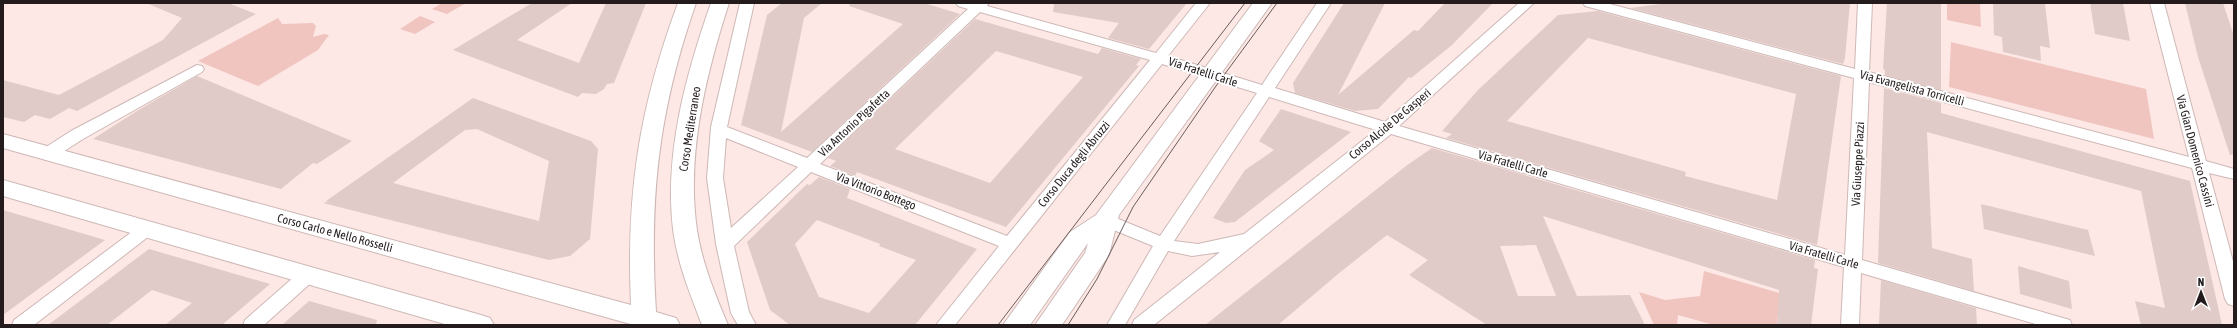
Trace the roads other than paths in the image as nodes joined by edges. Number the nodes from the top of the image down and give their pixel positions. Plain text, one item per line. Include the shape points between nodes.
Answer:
1 (687, 3) edge
2 (720, 3) edge
3 (963, 3) edge
4 (1203, 3) edge
5 (1263, 3) edge
6 (1324, 3) edge
7 (1527, 3) edge
8 (1590, 3) edge
9 (1865, 3) edge
10 (2157, 3) edge
11 (751, 4) edge
12 (980, 5) edge
13 (1159, 58) junction
14 (197, 68) dead end
15 (1210, 74) junction
16 (1862, 75) junction
17 (1266, 92) junction
18 (1388, 128) junction
19 (720, 130) junction
20 (3, 141) edge
21 (49, 153) junction
22 (809, 165) junction
23 (2200, 165) junction
24 (2234, 174) edge
25 (3, 188) edge
26 (1105, 220) junction
27 (148, 229) junction
28 (1249, 239) junction
29 (1164, 243) junction
30 (725, 244) junction
31 (1010, 244) junction
32 (1853, 264) junction
33 (308, 276) junction
34 (2234, 299) edge
35 (644, 323) edge
36 (21, 325) edge
37 (252, 325) edge
38 (482, 325) edge
39 (667, 325) edge
40 (715, 325) edge
41 (747, 325) edge
42 (944, 325) edge
43 (1016, 325) edge
44 (1048, 325) edge
45 (1116, 325) edge
46 (1141, 325) edge
47 (1850, 325) edge
48 (2063, 325) edge

1 - 35 main road via 677,29 649,132 641,210 640,268
2 - 40 main road, Corso Mediterraneo via 698,82 686,148 683,183 685,229 696,279
3 - 12 street, Via Fratelli Carle
4 - 13 street, Corso Duca degli Abruzzi
5 - 15 main road
6 - 17 street
7 - 18 street, Corso Alcide De Gasperi
8 - 16 street, Via Evangelista Torricelli
9 - 16 street, Via Giuseppe Piazzi
10 - 23 street, Via Gian Domenico Cassini
11 - 19 street
12 - 13 street, Via Fratelli Carle
12 - 22 street, Via Antonio Pigafetta
13 - 15 street, Via Fratelli Carle
13 - 31 street, Corso Duca degli Abruzzi
14 - 21 street
15 - 17 street, Via Fratelli Carle
15 - 26 main road
16 - 23 street, Via Evangelista Torricelli
16 - 32 street, Via Giuseppe Piazzi
17 - 18 street, Via Fratelli Carle
17 - 29 street
18 - 28 street, Corso Alcide De Gasperi
18 - 32 street, Via Fratelli Carle
19 - 22 street, Via Vittorio Bottego
19 - 30 street via 715,178
20 - 21 main road, Corso Carlo e Nello Rosselli
21 - 35 main road, Corso Carlo e Nello Rosselli
22 - 30 street, Via Antonio Pigafetta
22 - 31 street, Via Vittorio Bottego
23 - 24 street, Via Evangelista Torricelli
23 - 34 street, Via Gian Domenico Cassini
25 - 27 main road
26 - 29 street, Corso Alcide De Gasperi
26 - 43 main road via 1078,238
26 - 44 main road via 1097,255
27 - 33 main road
27 - 36 street
28 - 29 street, Corso Alcide De Gasperi via 1190,250
28 - 46 street, Corso Alcide De Gasperi
29 - 45 street
30 - 41 street via 740,313
31 - 42 street, Corso Duca degli Abruzzi
32 - 47 street, Via Giuseppe Piazzi
32 - 48 street, Via Fratelli Carle
33 - 37 street
33 - 38 main road
35 - 39 main road, Corso Carlo e Nello Rosselli

